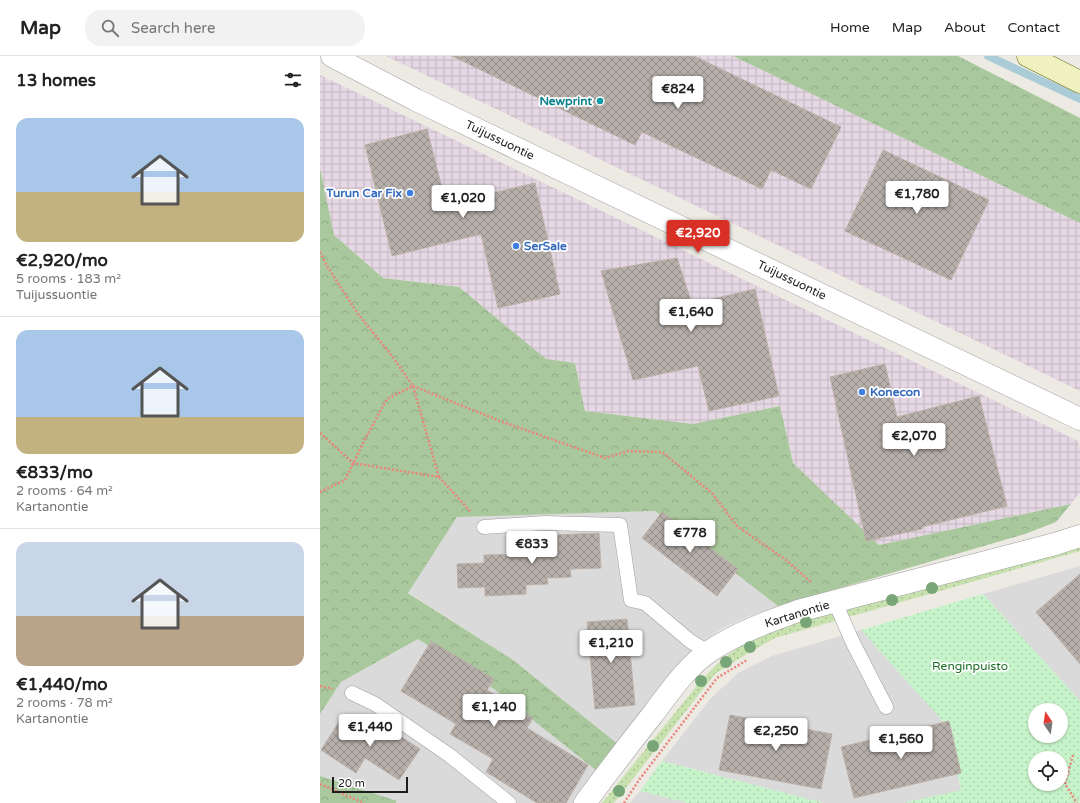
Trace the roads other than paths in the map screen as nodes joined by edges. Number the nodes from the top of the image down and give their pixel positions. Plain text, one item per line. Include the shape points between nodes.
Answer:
1 (332, 56) edge
2 (1028, 56) edge
3 (1080, 82) edge
4 (1080, 419) edge
5 (484, 527) road end
6 (1080, 536) edge
7 (835, 602) junction
8 (708, 652) junction
9 (352, 694) dead end
10 (886, 707) dead end
11 (509, 803) edge
12 (585, 803) edge

1 - 4 street, Tuijussuontie via 416,100
2 - 3 main road
5 - 8 lane via 544,523 620,525 630,600 645,603 690,641
6 - 7 street, Kartanontie
7 - 8 street, Kartanontie via 765,622
7 - 10 lane
8 - 12 street, Kartanontie via 667,695
9 - 11 lane via 375,704 443,751

